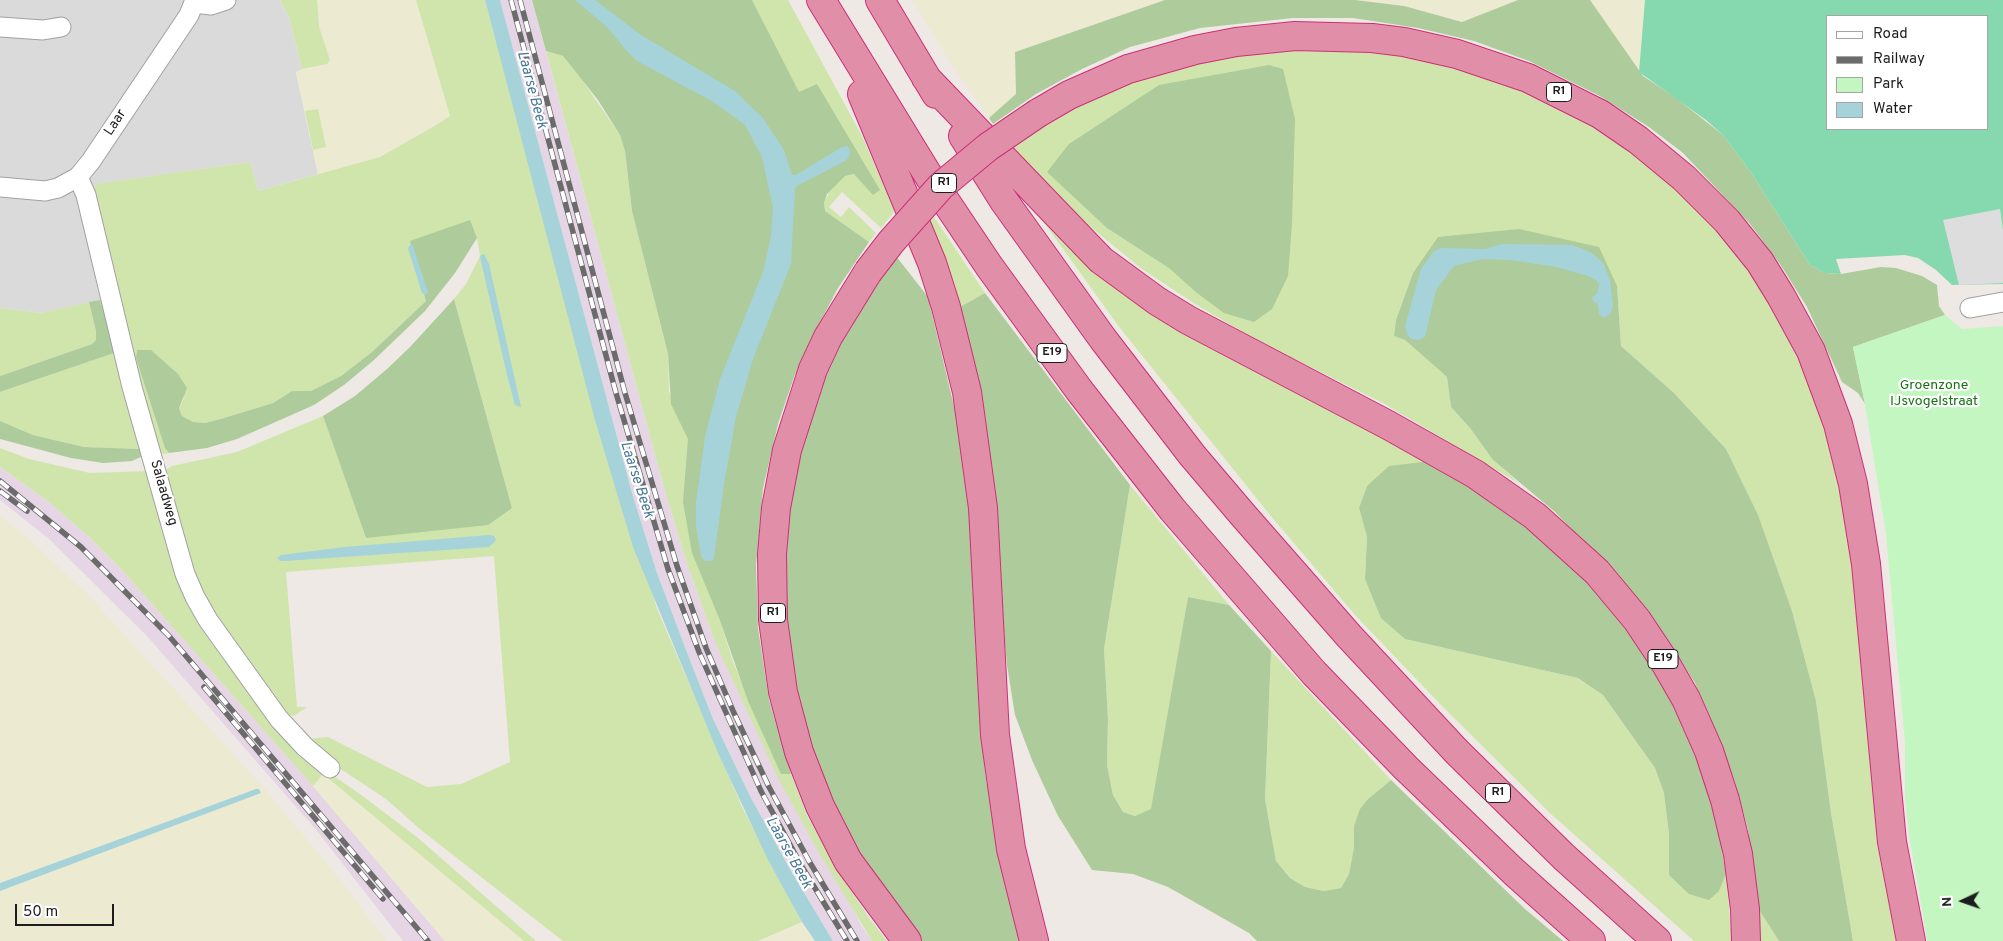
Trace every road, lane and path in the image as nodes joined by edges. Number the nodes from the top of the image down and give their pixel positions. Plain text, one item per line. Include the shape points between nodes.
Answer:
1 (226, 0) edge
2 (880, 0) edge
3 (195, 2) edge
4 (824, 4) edge
5 (0, 27) edge
6 (61, 27) dead end
7 (926, 78) junction
8 (78, 177) junction
9 (0, 187) edge
10 (2003, 302) edge
11 (1970, 308) dead end
12 (1349, 636) joint
13 (330, 768) dead end
14 (907, 941) edge
15 (1034, 941) edge
16 (1591, 941) edge
17 (1657, 941) edge
18 (1746, 941) edge
19 (1911, 941) edge

1 - 3 street via 211,5
2 - 7 highway, E19
3 - 8 street, Laar via 190,15
4 - 15 highway, E19 via 932,263 967,392 983,508 995,735 1012,849
4 - 16 highway, E19 via 930,178 1078,390 1201,545 1314,673 1441,803
5 - 6 street via 43,30
7 - 12 highway, E19 via 1004,201 1148,399 1237,508
7 - 18 highway, E19 via 1101,260 1188,320 1474,474 1535,516 1597,572 1637,620 1663,658 1709,751 1726,800 1738,854
8 - 9 street, Laar via 58,188 45,190
8 - 13 street, Salaadweg via 86,195 135,397 185,574 208,620 279,720 304,748
10 - 11 street
12 - 17 highway, R1 via 1509,804
14 - 19 highway, R1, bridge via 848,861 816,798 785,699 773,620 776,508 787,450 813,369 837,322 891,242 941,186 994,142 1069,95 1128,70 1195,50 1295,36 1372,38 1450,52 1528,78 1600,114 1638,140 1684,178 1727,221 1760,262 1811,350 1847,456 1861,528 1872,618 1892,842

